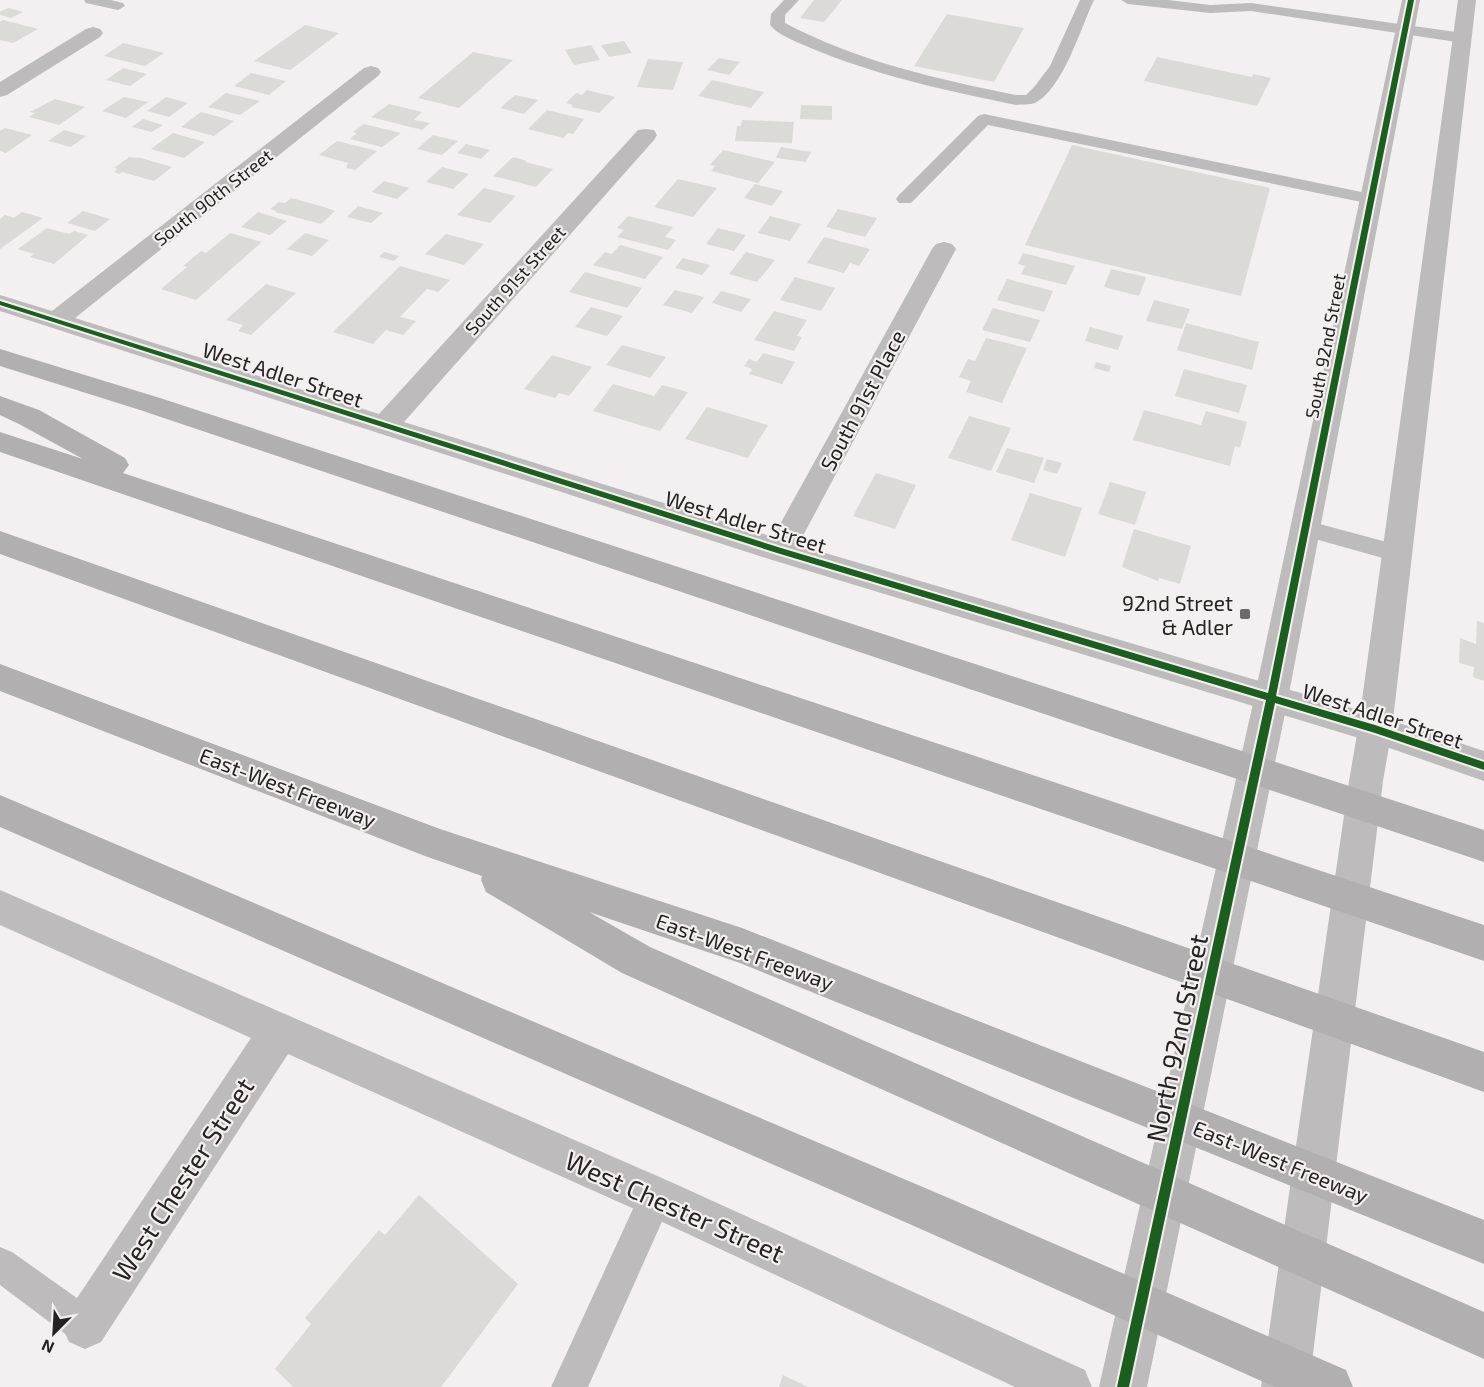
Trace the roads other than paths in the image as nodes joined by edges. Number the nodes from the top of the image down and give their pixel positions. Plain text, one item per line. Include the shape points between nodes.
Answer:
1 (91, 0) edge
2 (792, 0) edge
3 (1087, 0) edge
4 (1128, 0) edge
5 (1411, 0) edge
6 (1467, 0) edge
7 (118, 6) dead end
8 (1405, 28) junction
9 (93, 33) dead end
10 (1462, 38) junction
11 (371, 72) dead end
12 (0, 91) edge
13 (646, 135) dead end
14 (906, 199) dead end
15 (1371, 199) junction
16 (944, 249) dead end
17 (0, 303) edge
18 (56, 321) junction
19 (0, 357) edge
20 (0, 405) edge
21 (384, 426) junction
22 (0, 442) edge
23 (187, 505) junction
24 (1305, 528) junction
25 (0, 542) edge
26 (780, 551) junction
27 (1397, 553) junction
28 (0, 677) edge
29 (1271, 699) junction
30 (1375, 729) junction
31 (1484, 766) edge
32 (0, 811) edge
33 (438, 845) junction
34 (1484, 846) edge
35 (0, 907) edge
36 (1484, 943) edge
37 (279, 1032) junction
38 (1484, 1072) edge
39 (657, 1197) junction
40 (1484, 1242) edge
41 (0, 1264) edge
42 (85, 1326) joint
43 (1484, 1336) edge
44 (1124, 1384) edge
45 (569, 1387) edge
46 (1068, 1387) edge
47 (1286, 1387) edge
48 (1329, 1387) edge

1 - 7 lane
2 - 3 lane via 778,14 777,25 799,38 907,76 1016,100 1030,99 1054,75
4 - 8 lane via 1210,9 1251,7
5 - 8 street, South 92nd Street
6 - 10 street
8 - 10 lane
8 - 15 street, South 92nd Street
9 - 12 street
10 - 27 street
11 - 18 street, South 90th Street
13 - 21 street, South 91st Street
14 - 15 lane via 984,119
15 - 24 street, South 92nd Street
16 - 26 street, South 91st Place
17 - 18 street, West Adler Street
18 - 21 street, West Adler Street
19 - 34 highway
20 - 23 highway via 29,417
21 - 26 street, West Adler Street
22 - 23 highway
23 - 36 highway
24 - 27 lane
24 - 29 street, South 92nd Street
25 - 38 highway
26 - 29 street, West Adler Street
27 - 30 street
28 - 33 highway, East-West Freeway
29 - 30 street, West Adler Street
29 - 44 street, North 92nd Street
30 - 31 street, West Adler Street
30 - 47 street
32 - 48 highway
33 - 40 highway, East-West Freeway via 742,946
33 - 43 highway via 636,960
35 - 37 street, West Chester Street
37 - 39 street, West Chester Street
37 - 42 street, West Chester Street
39 - 45 lane
39 - 46 street, West Chester Street
41 - 42 lane

